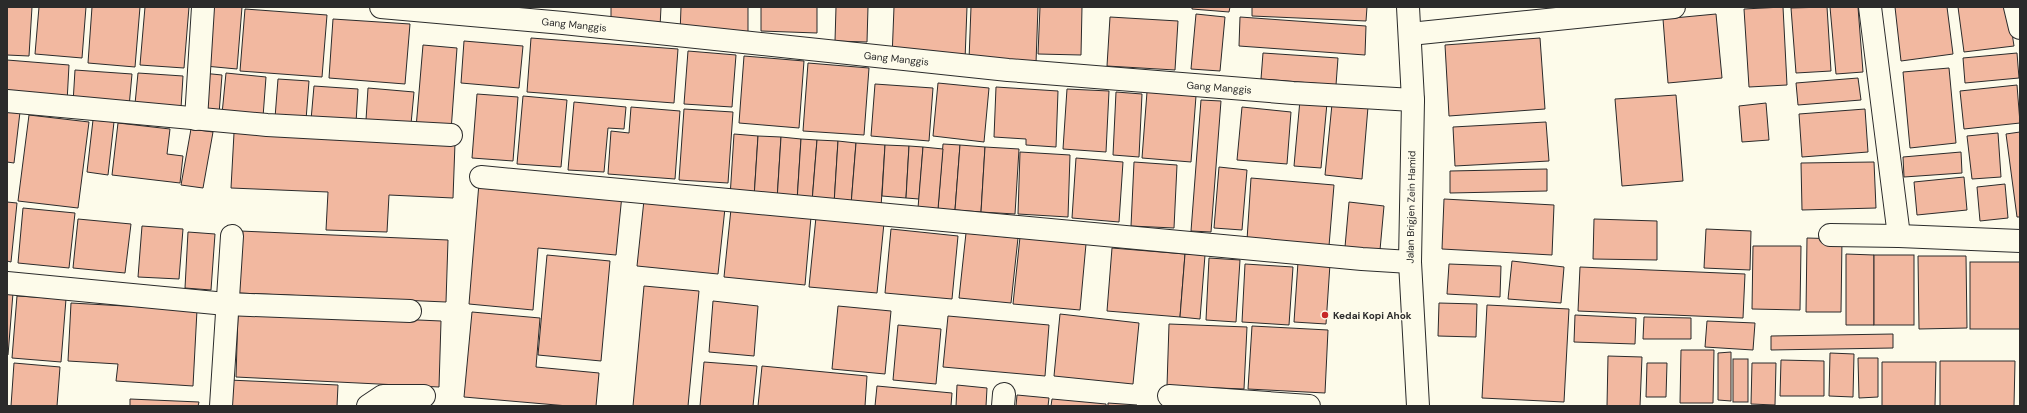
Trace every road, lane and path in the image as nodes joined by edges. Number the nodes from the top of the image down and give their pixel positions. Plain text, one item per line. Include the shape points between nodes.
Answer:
1 (203, 7) edge
2 (381, 7) edge
3 (1408, 7) edge
4 (1674, 7) edge
5 (1870, 7) edge
6 (2015, 7) edge
7 (2020, 28) edge
8 (1410, 34) junction
9 (1413, 100) junction
10 (7, 102) edge
11 (196, 119) junction
12 (451, 135) dead end
13 (481, 177) dead end
14 (1830, 235) dead end
15 (232, 236) dead end
16 (1899, 236) junction
17 (2020, 241) edge
18 (1410, 262) junction
19 (7, 283) edge
20 (226, 304) junction
21 (410, 311) dead end
22 (424, 396) dead end
23 (1169, 396) dead end
24 (221, 406) edge
25 (368, 406) edge
26 (1309, 406) edge
27 (1418, 406) edge

1 - 11 street
2 - 9 street, Gang Manggis via 563,23 1008,70
3 - 8 street, Jalan Brigjen Zein Hamid
4 - 8 street
5 - 16 street
6 - 7 street
8 - 9 street, Jalan Brigjen Zein Hamid
9 - 18 street, Jalan Brigjen Zein Hamid
10 - 11 street
11 - 12 street
13 - 18 street via 1354,259
14 - 16 street
15 - 20 street
16 - 17 street
18 - 27 street, Jalan Brigjen Zein Hamid
19 - 20 street
20 - 21 street
20 - 24 street
22 - 25 street via 383,396
23 - 26 street

